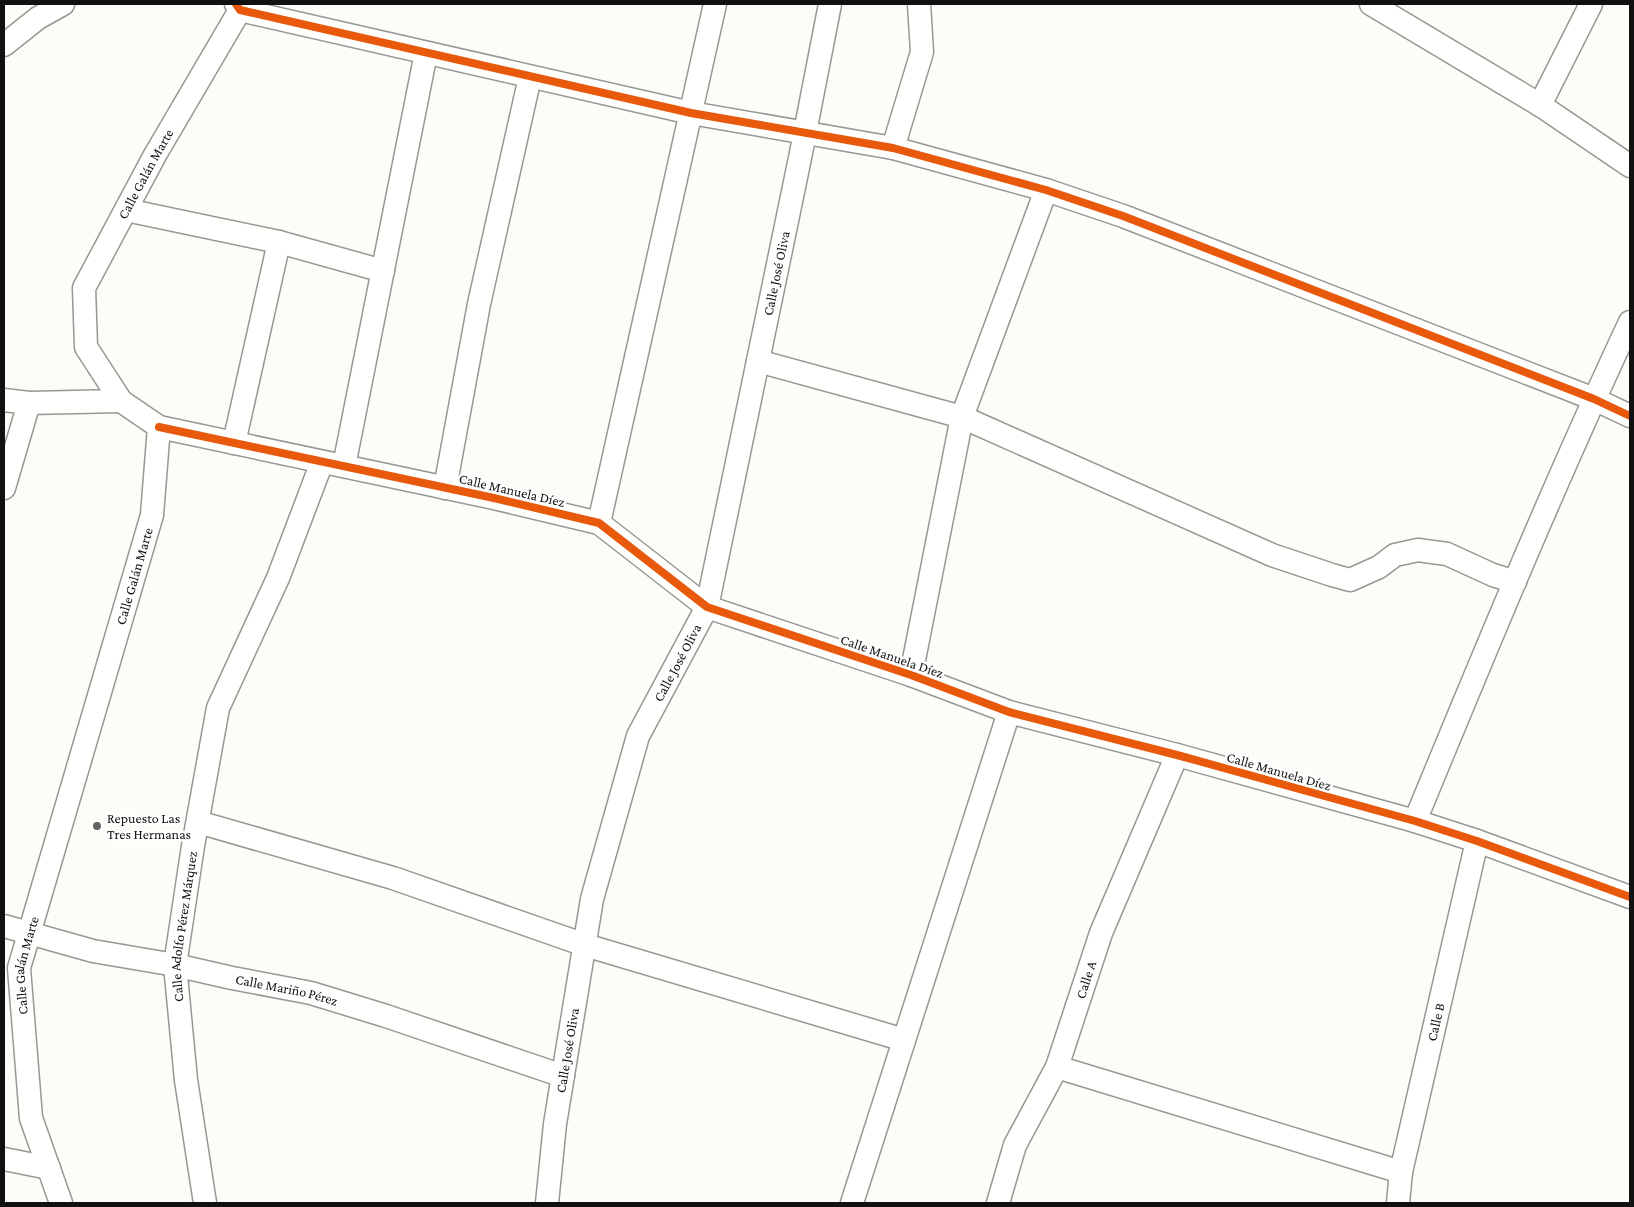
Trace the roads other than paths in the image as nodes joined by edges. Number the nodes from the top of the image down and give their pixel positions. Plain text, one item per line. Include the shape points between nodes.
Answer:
1 (63, 4) edge
2 (830, 4) edge
3 (919, 4) edge
4 (1371, 4) edge
5 (1591, 4) edge
6 (708, 5) edge
7 (242, 6) edge
8 (4, 45) edge
9 (426, 53) junction
10 (530, 77) junction
11 (1540, 105) junction
12 (691, 113) junction
13 (805, 133) junction
14 (893, 148) junction
15 (1630, 166) edge
16 (1046, 190) junction
17 (126, 210) junction
18 (279, 242) junction
19 (383, 271) junction
20 (1630, 322) edge
21 (758, 361) junction
22 (1594, 398) junction
23 (4, 400) edge
24 (121, 401) junction
25 (28, 403) junction
26 (1630, 416) edge
27 (962, 417) junction
28 (159, 427) junction
29 (234, 443) junction
30 (322, 462) junction
31 (344, 466) junction
32 (4, 488) edge
33 (445, 488) junction
34 (599, 523) junction
35 (1515, 582) junction
36 (707, 607) junction
37 (911, 675) junction
38 (1009, 712) junction
39 (1178, 755) junction
40 (198, 822) junction
41 (1414, 822) junction
42 (1477, 840) junction
43 (1630, 897) edge
44 (4, 926) edge
45 (29, 934) junction
46 (585, 944) junction
47 (175, 965) junction
48 (904, 1040) junction
49 (1057, 1067) junction
50 (563, 1076) junction
51 (4, 1159) edge
52 (49, 1168) junction
53 (1401, 1172) junction
54 (61, 1203) edge
55 (205, 1203) edge
56 (547, 1203) edge
57 (852, 1203) edge
58 (998, 1203) edge
59 (1398, 1203) edge

1 - 8 street via 38,18
2 - 13 street, Calle José Oliva
3 - 14 street via 922,52
4 - 11 street
5 - 11 street
6 - 12 street
7 - 9 street
7 - 17 street, Calle Galán Marte
9 - 10 street
9 - 19 street
10 - 12 street
10 - 33 street via 479,304
11 - 15 street
12 - 13 street
12 - 34 street
13 - 14 street
13 - 21 street, Calle José Oliva
14 - 16 street
16 - 22 street via 1123,216
16 - 27 street
17 - 18 street
17 - 24 street, Calle Galán Marte via 84,288 86,347
18 - 19 street
18 - 29 street
19 - 31 street
20 - 22 street
21 - 27 street
21 - 36 street, Calle José Oliva
22 - 26 street
22 - 35 street
23 - 25 street
24 - 25 street
24 - 28 street, Calle Galán Marte
25 - 32 street
27 - 35 street via 1272,554 1332,575 1350,580 1379,567 1395,554 1418,550 1447,554
27 - 37 street
28 - 29 street, Calle Manuela Díez
28 - 45 street, Calle Galán Marte via 152,515
29 - 30 street, Calle Manuela Díez
30 - 31 street, Calle Manuela Díez
30 - 40 street, Calle Adolfo Pérez Márquez via 278,578 218,708
31 - 33 street, Calle Manuela Díez
33 - 34 street, Calle Manuela Díez
34 - 36 street, Calle Manuela Díez
35 - 41 street
36 - 37 street, Calle Manuela Díez
36 - 46 street, Calle José Oliva via 638,736 592,899
37 - 38 street, Calle Manuela Díez
38 - 39 street, Calle Manuela Díez
38 - 48 street
39 - 41 street, Calle Manuela Díez
39 - 49 street, Calle A via 1101,933
40 - 46 street via 392,878
40 - 47 street, Calle Adolfo Pérez Márquez
41 - 42 street, Calle Manuela Díez
42 - 43 street, Calle Manuela Díez
42 - 53 street, Calle B
44 - 45 street, Calle Mariño Pérez
45 - 47 street, Calle Mariño Pérez via 93,951
45 - 52 street, Calle Galán Marte via 18,968 31,1118
46 - 48 street
46 - 50 street, Calle José Oliva
47 - 50 street, Calle Mariño Pérez via 311,993
47 - 55 street, Calle Adolfo Pérez Márquez via 186,1080
48 - 57 street
49 - 53 street
49 - 58 street, Calle A via 1015,1145
50 - 56 street, Calle José Oliva
51 - 52 street
52 - 54 street, Calle Galán Marte
53 - 59 street, Calle B

